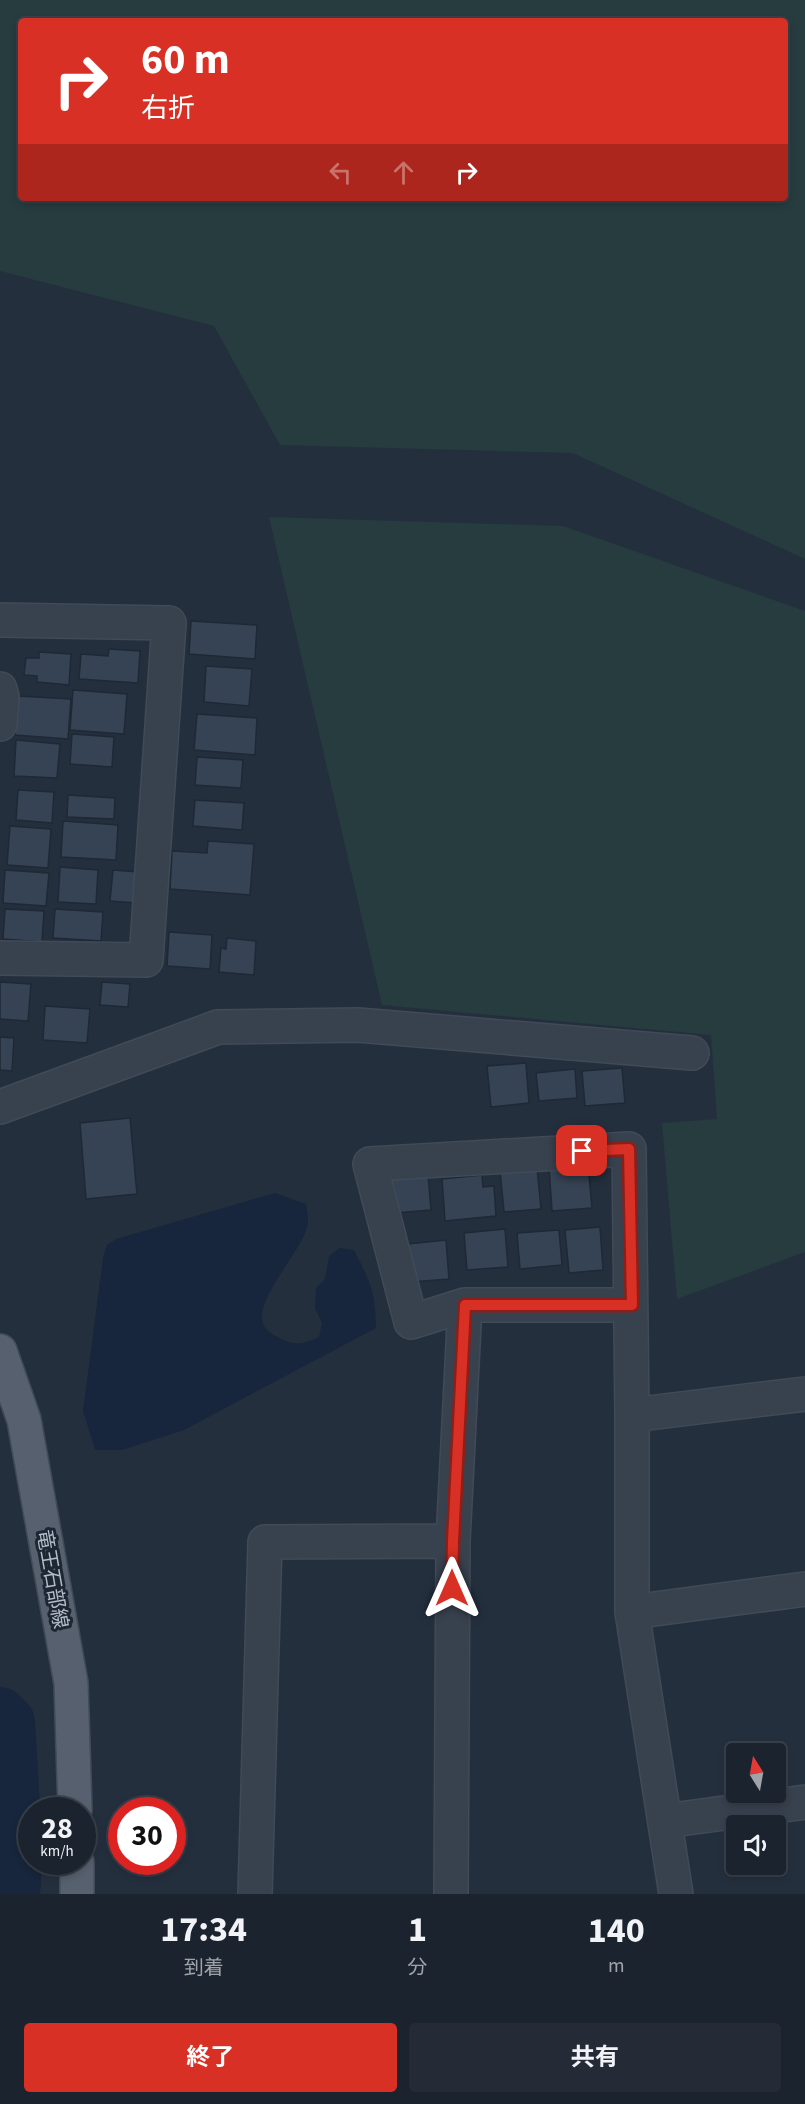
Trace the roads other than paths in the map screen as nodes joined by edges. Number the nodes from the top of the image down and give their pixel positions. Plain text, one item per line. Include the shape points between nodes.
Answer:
1 (0, 620) edge
2 (0, 689) edge
3 (0, 724) edge
4 (0, 958) edge
5 (692, 1053) dead end
6 (0, 1107) edge
7 (465, 1305) junction
8 (632, 1305) junction
9 (0, 1352) edge
10 (805, 1394) edge
11 (632, 1415) junction
12 (453, 1541) junction
13 (805, 1589) edge
14 (632, 1612) junction
15 (75, 1797) edge
16 (805, 1802) edge
17 (664, 1821) junction
18 (77, 1875) edge
19 (76, 1894) edge
20 (255, 1894) edge
21 (451, 1894) edge
22 (676, 1894) edge

1 - 4 street via 169,623 146,960
2 - 3 street
5 - 6 street via 358,1025 218,1028
7 - 8 street
7 - 8 street via 411,1322 370,1164 629,1149
7 - 12 street
8 - 11 street
9 - 15 main road, 竜王石部線 via 24,1420 71,1683
10 - 11 street
11 - 14 street
12 - 20 street via 265,1542
12 - 21 street
13 - 14 street
14 - 17 street
16 - 17 street
17 - 22 street
18 - 19 main road

